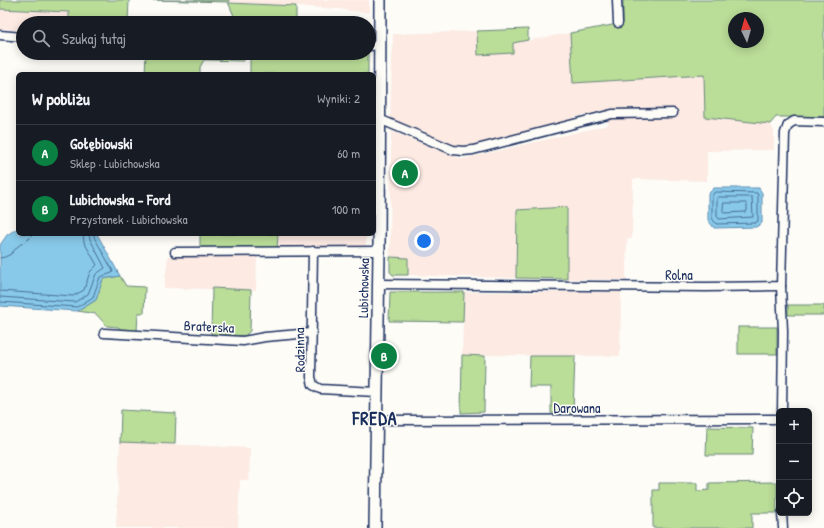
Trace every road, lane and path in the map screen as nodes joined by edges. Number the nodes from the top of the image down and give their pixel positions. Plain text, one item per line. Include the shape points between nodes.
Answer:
1 (380, 0) edge
2 (617, 0) edge
3 (618, 23) dead end
4 (376, 31) edge
5 (0, 35) edge
6 (16, 36) edge
7 (375, 60) edge
8 (376, 72) edge
9 (376, 76) edge
10 (673, 113) dead end
11 (379, 120) junction
12 (824, 122) edge
13 (313, 251) junction
14 (379, 251) junction
15 (175, 252) dead end
16 (378, 284) junction
17 (781, 286) junction
18 (104, 333) dead end
19 (311, 333) junction
20 (376, 392) junction
21 (782, 408) edge
22 (776, 419) edge
23 (376, 420) junction
24 (782, 516) edge
25 (375, 528) edge
26 (783, 528) edge

1 - 4 street, Lubichowska
2 - 3 street
5 - 6 street
7 - 8 street, Lubichowska
9 - 11 street, Lubichowska
10 - 11 street via 612,114 464,151 453,150
11 - 14 street, Lubichowska
12 - 17 street via 794,121 788,125 785,133
13 - 14 street
13 - 15 street
13 - 19 street, Rodzinna
14 - 16 street, Lubichowska
16 - 17 street, Rolna
16 - 20 street, Lubichowska
17 - 21 street
18 - 19 street, Braterska via 243,341
19 - 20 street, Rodzinna via 313,384 320,389
20 - 23 street, Lubichowska
22 - 23 street, Darowana
23 - 25 street, Lubichowska
24 - 26 street

